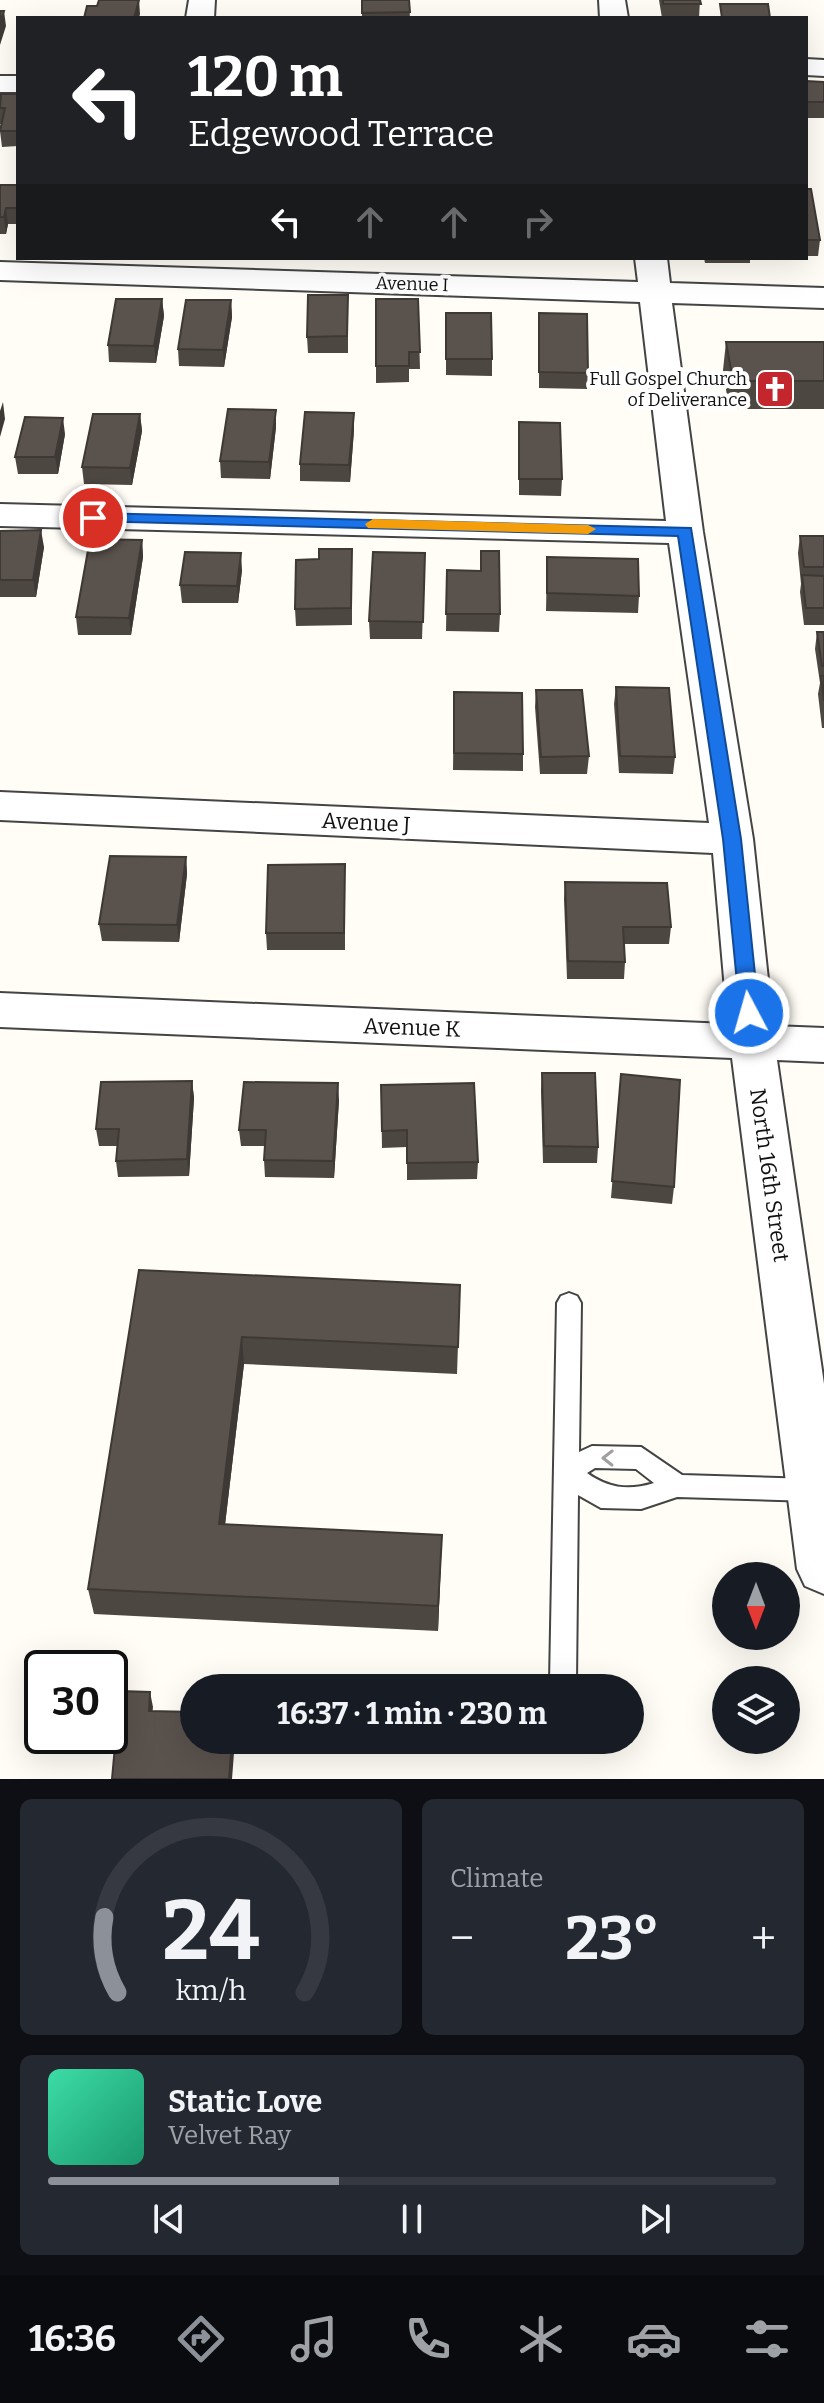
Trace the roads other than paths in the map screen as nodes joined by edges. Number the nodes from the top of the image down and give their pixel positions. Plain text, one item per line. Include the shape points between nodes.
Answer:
1 (169, 267) edge
2 (0, 271) edge
3 (654, 275) edge
4 (824, 298) edge
5 (0, 515) edge
6 (685, 532) junction
7 (0, 806) edge
8 (732, 839) junction
9 (0, 1010) edge
10 (752, 1042) junction
11 (824, 1045) edge
12 (569, 1303) dead end
13 (566, 1473) junction
14 (677, 1486) junction
15 (813, 1490) junction
16 (824, 1569) edge
17 (563, 1674) edge

1 - 2 street, Avenue I
1 - 3 street, Avenue I
3 - 4 street, Avenue I
3 - 6 street, North 16th Street
5 - 6 street
6 - 8 street, North 16th Street
7 - 8 street, Avenue J
8 - 10 street, North 16th Street
9 - 10 street, Avenue K
10 - 11 street, Avenue K
10 - 15 street, North 16th Street
12 - 13 lane
13 - 14 lane via 601,1497 641,1498
14 -> 13 lane via 641,1458 592,1457
13 - 17 lane
14 - 15 lane
15 - 16 street, North 16th Street

